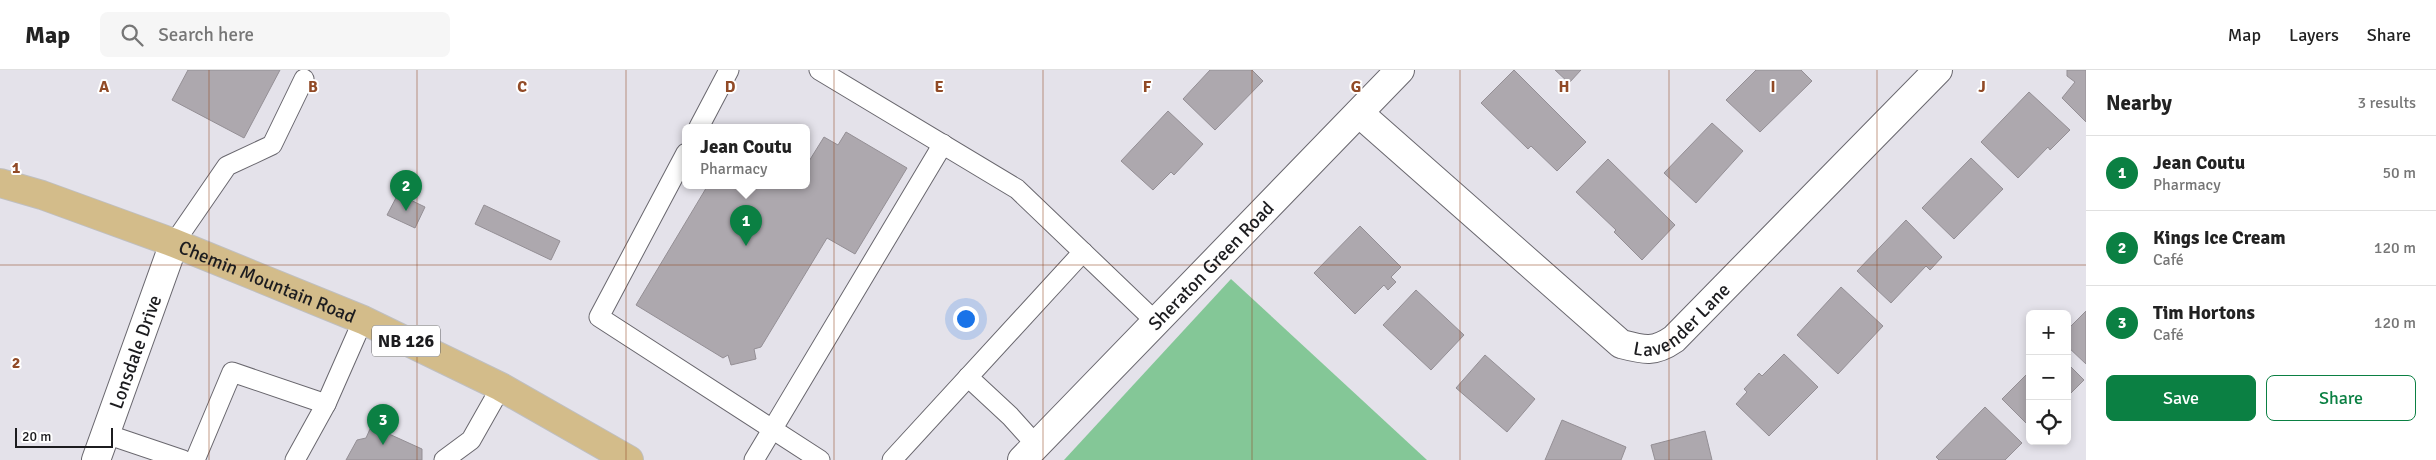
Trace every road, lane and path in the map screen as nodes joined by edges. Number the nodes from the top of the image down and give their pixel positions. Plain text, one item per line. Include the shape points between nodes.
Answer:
1 (729, 70) edge
2 (819, 70) edge
3 (1400, 70) edge
4 (1938, 70) edge
5 (304, 79) dead end
6 (1359, 113) junction
7 (701, 124) edge
8 (943, 144) junction
9 (682, 161) edge
10 (0, 183) edge
11 (174, 242) junction
12 (1083, 252) junction
13 (363, 320) junction
14 (1156, 322) junction
15 (968, 377) junction
16 (501, 388) junction
17 (326, 404) junction
18 (771, 429) junction
19 (106, 434) junction
20 (471, 440) junction
21 (1029, 453) edge
22 (96, 460) edge
23 (183, 460) edge
24 (195, 460) edge
25 (295, 460) edge
26 (444, 460) edge
27 (471, 460) edge
28 (629, 460) edge
29 (754, 460) edge
30 (820, 460) edge
31 (892, 460) edge

1 - 7 lane
2 - 8 lane
3 - 6 street, Sheraton Green Road
4 - 6 street, Lavender Lane via 1674,339 1660,348 1641,350 1621,344
5 - 11 lane via 272,145 227,166
6 - 14 street, Sheraton Green Road
8 - 12 lane via 1016,189
8 - 18 lane
9 - 18 lane via 599,318
10 - 11 main road, Chemin Mountain Road / NB 126
11 - 13 main road, Chemin Mountain Road / NB 126
11 - 19 street, Lonsdale Drive
12 - 14 lane
12 - 15 lane
13 - 16 main road, Chemin Mountain Road / NB 126
13 - 17 lane
14 - 21 street, Sheraton Green Road
15 - 21 lane via 1010,416
15 - 31 lane
16 - 20 lane
16 - 28 main road, Chemin Mountain Road / NB 126
17 - 24 lane via 232,372
17 - 25 lane
18 - 29 lane
18 - 30 lane
19 - 22 street, Lonsdale Drive
19 - 23 lane
20 - 26 lane
20 - 27 lane

